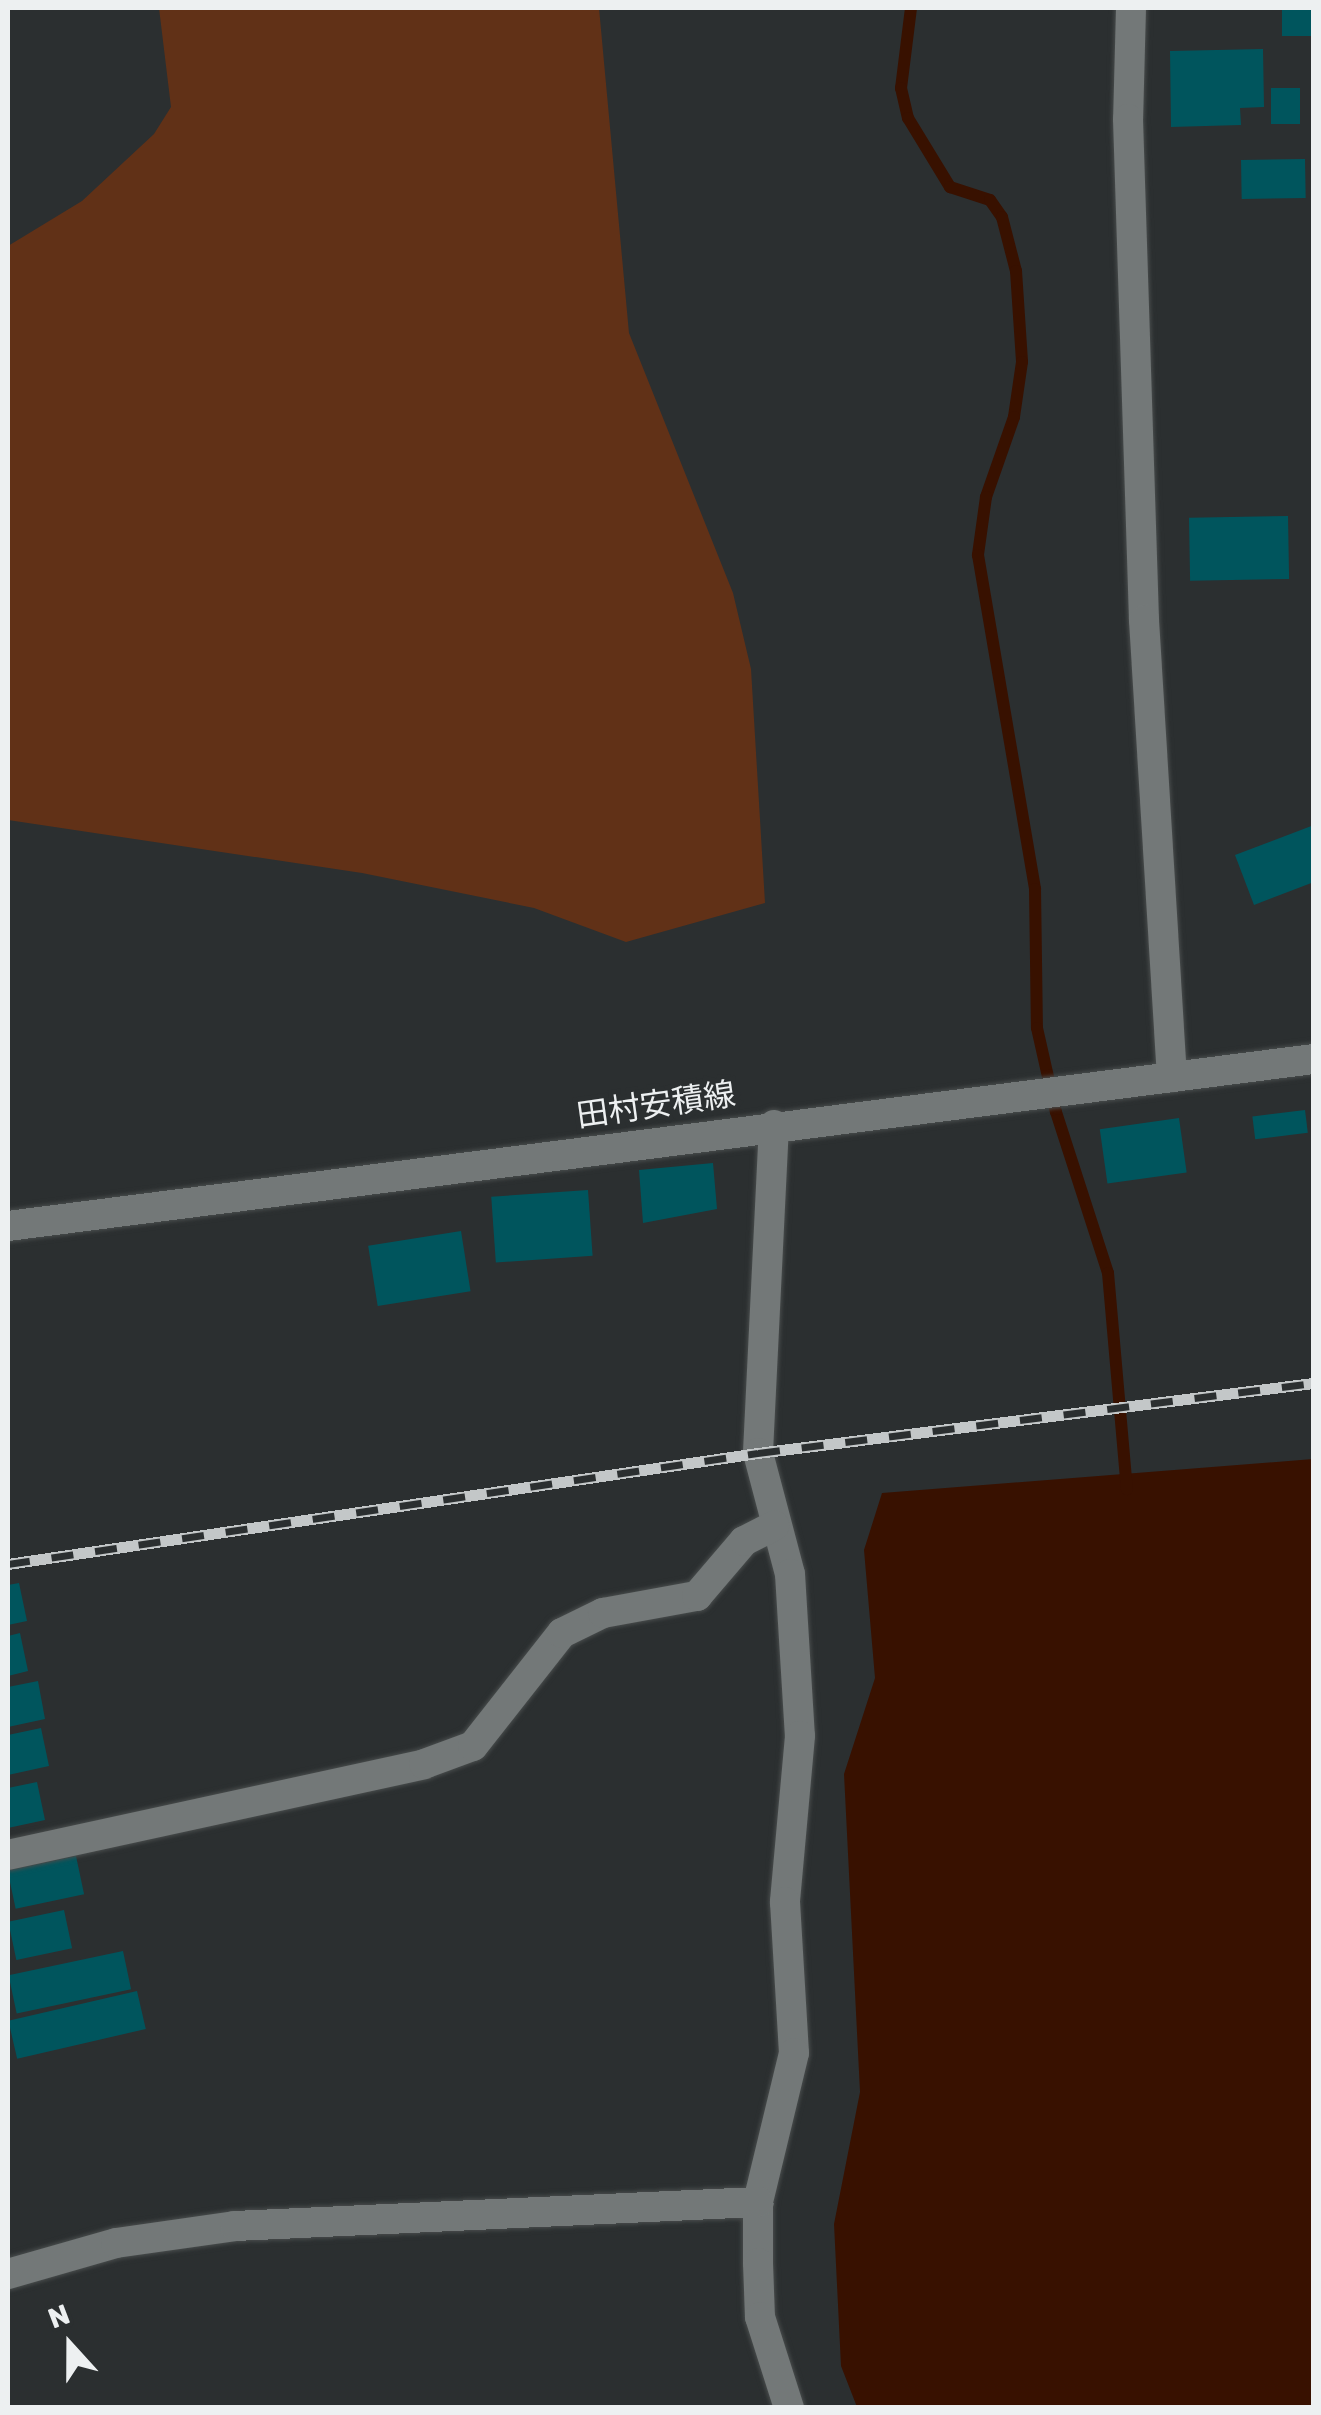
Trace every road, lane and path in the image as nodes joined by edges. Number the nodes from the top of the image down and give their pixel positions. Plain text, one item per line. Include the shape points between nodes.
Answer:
1 (1131, 8) edge
2 (1314, 1059) edge
3 (1172, 1077) junction
4 (774, 1125) junction
5 (8, 1226) edge
6 (774, 1526) junction
7 (8, 1855) edge
8 (758, 2202) junction
9 (8, 2274) edge
10 (789, 2408) edge

1 - 3 street via 1128,119 1144,620
2 - 3 street, 田村安積線
3 - 4 street, 田村安積線
4 - 5 street, 田村安積線
4 - 6 street via 758,1453
6 - 7 street via 744,1541 697,1596 603,1613 562,1633 490,1726 462,1750
6 - 8 street via 790,1574 800,1736 785,1902 795,2027 786,2097
8 - 9 street via 235,2226 116,2243
8 - 10 street via 760,2317

